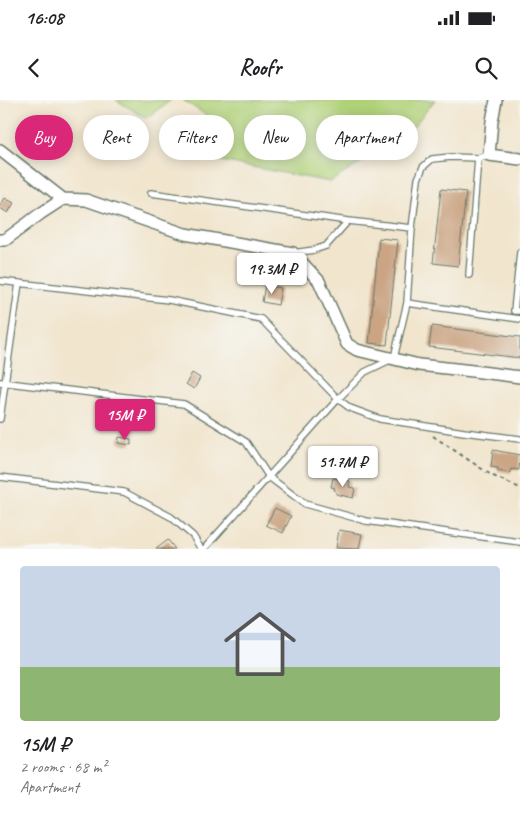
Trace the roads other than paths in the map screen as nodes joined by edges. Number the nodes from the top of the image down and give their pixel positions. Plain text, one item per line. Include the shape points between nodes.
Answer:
1 (496, 100) edge
2 (0, 150) edge
3 (484, 156) junction
4 (520, 159) edge
5 (151, 193) dead end
6 (63, 199) junction
7 (348, 221) junction
8 (412, 228) junction
9 (0, 240) edge
10 (520, 252) edge
11 (293, 253) junction
12 (469, 275) dead end
13 (0, 281) edge
14 (19, 283) junction
15 (407, 303) junction
16 (520, 311) edge
17 (520, 319) edge
18 (394, 358) junction
19 (520, 378) edge
20 (2, 382) edge
21 (338, 399) junction
22 (0, 419) edge
23 (520, 439) edge
24 (269, 476) junction
25 (0, 477) edge
26 (520, 542) edge
27 (203, 549) edge

1 - 3 street
2 - 6 street
3 - 4 street
3 - 8 lane via 432,160 424,167 418,179
3 - 12 lane
5 - 7 lane
6 - 9 street via 5,240
6 - 11 street via 86,200 185,234
7 - 8 lane
7 - 11 lane via 326,246
8 - 15 lane
10 - 16 lane via 514,311
11 - 18 street via 319,281 347,344 358,350
13 - 14 lane
14 - 20 lane
14 - 21 lane via 169,300 261,319
15 - 17 lane
15 - 18 lane
18 - 19 street via 419,365
18 - 21 lane via 365,372
20 - 22 lane
20 - 24 lane via 184,404 246,442
21 - 23 lane via 350,408 380,419
21 - 24 lane
24 - 26 lane via 305,504 366,521
24 - 27 lane
25 - 27 lane via 124,492 171,517

